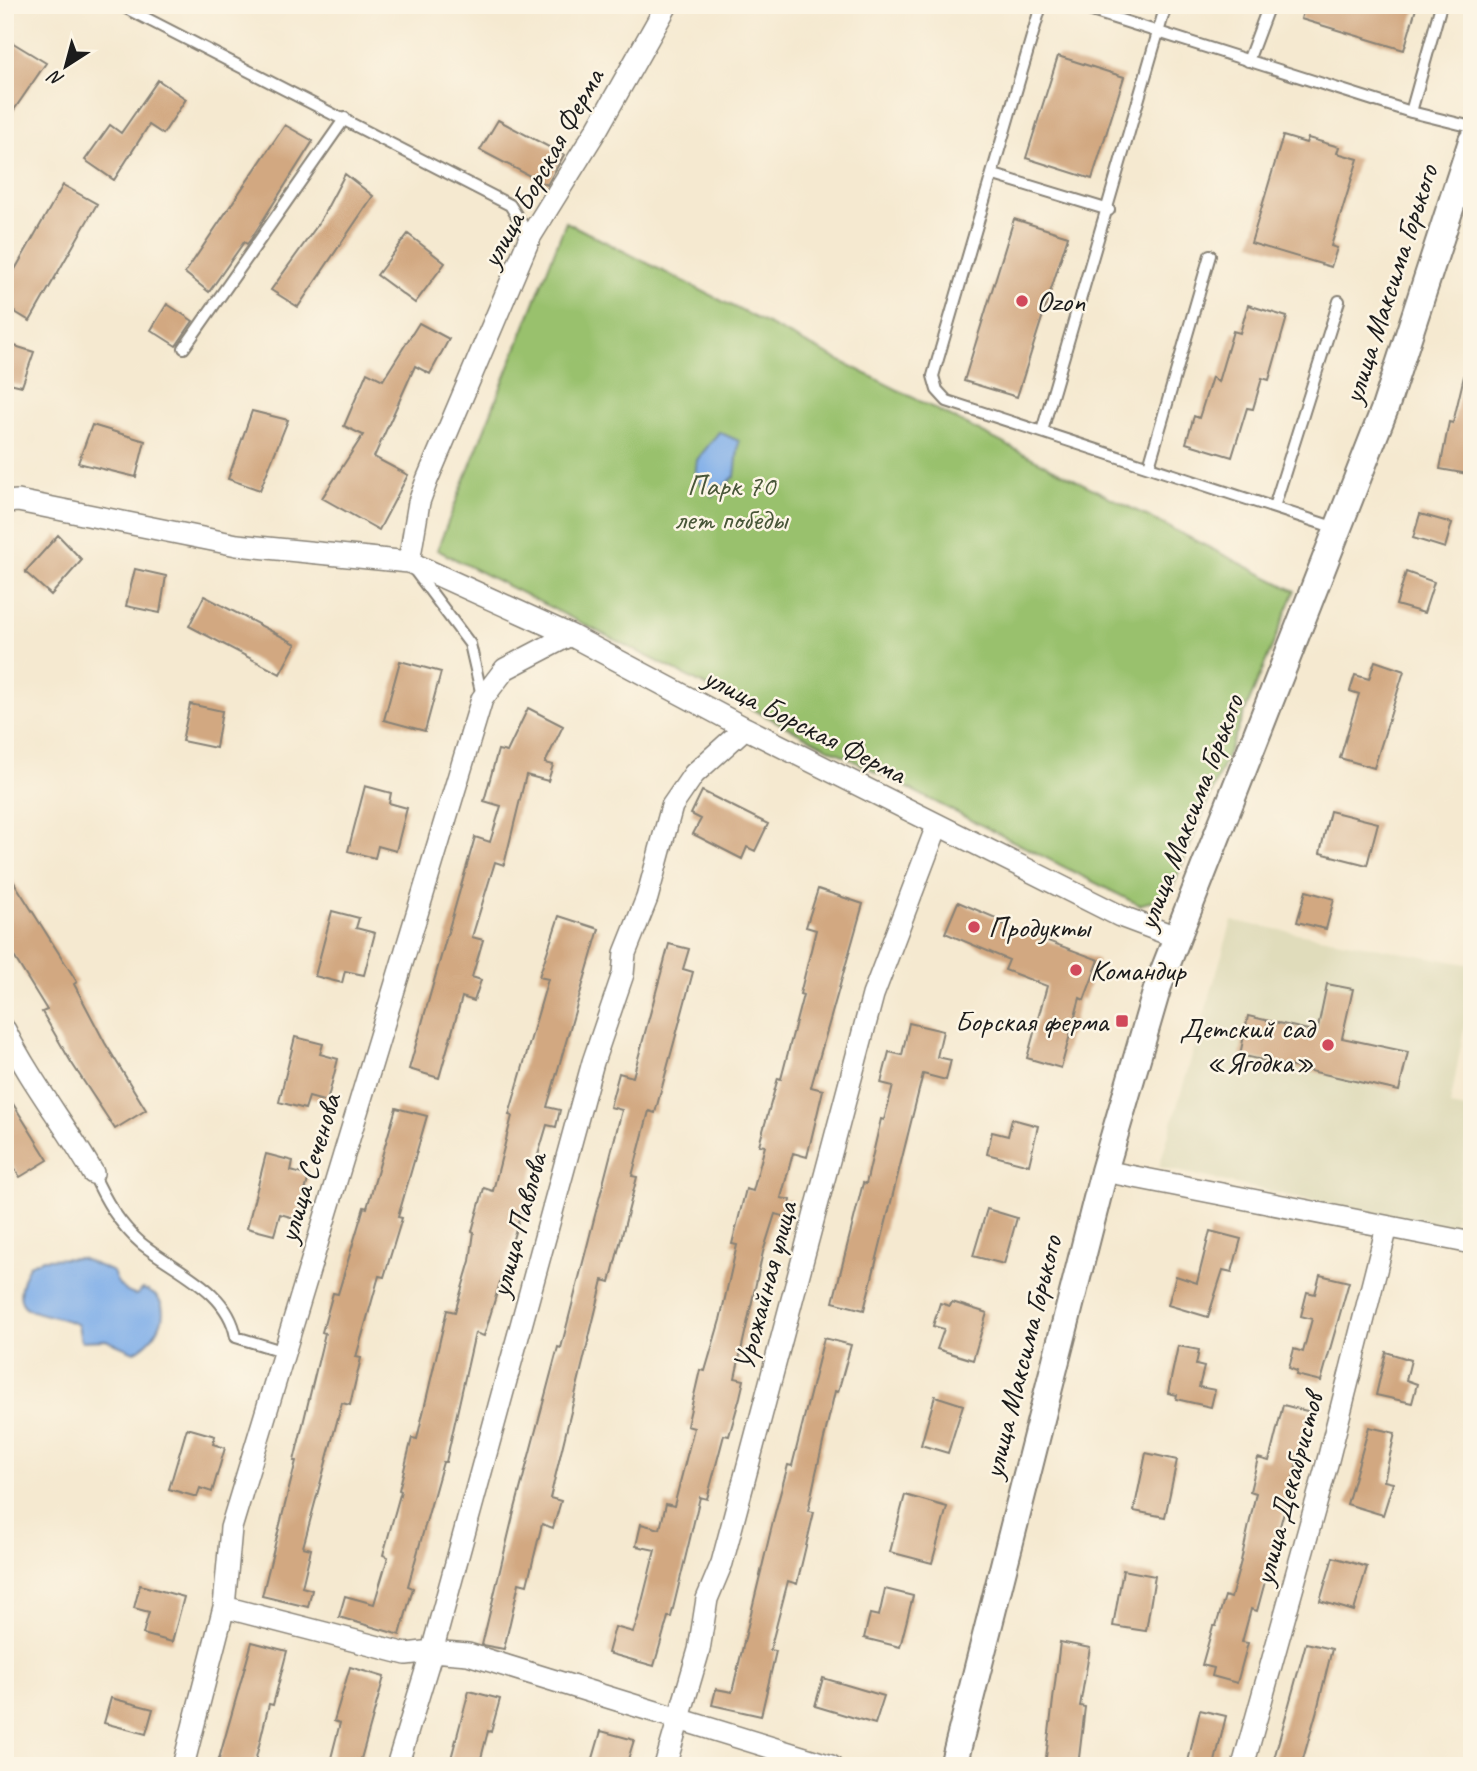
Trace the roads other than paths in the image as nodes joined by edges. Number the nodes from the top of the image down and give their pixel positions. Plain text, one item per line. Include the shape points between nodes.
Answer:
1 (120, 5) edge
2 (667, 5) edge
3 (1045, 5) edge
4 (1073, 5) edge
5 (1166, 5) edge
6 (1269, 5) edge
7 (1441, 5) edge
8 (1159, 33) junction
9 (1248, 61) junction
10 (1411, 112) junction
11 (345, 118) junction
12 (1472, 127) edge
13 (1472, 141) edge
14 (994, 175) junction
15 (1109, 210) junction
16 (530, 237) junction
17 (1210, 255) dead end
18 (1339, 301) dead end
19 (184, 348) dead end
20 (1042, 432) junction
21 (1149, 466) junction
22 (5, 502) edge
23 (1274, 507) junction
24 (1339, 529) junction
25 (409, 562) junction
26 (570, 635) junction
27 (482, 699) junction
28 (745, 728) junction
29 (937, 826) junction
30 (1176, 937) junction
31 (5, 1030) edge
32 (1104, 1171) junction
33 (93, 1173) joint
34 (1387, 1227) junction
35 (1472, 1243) edge
36 (285, 1352) junction
37 (224, 1607) junction
38 (432, 1651) junction
39 (677, 1717) junction
40 (183, 1766) edge
41 (397, 1766) edge
42 (665, 1766) edge
43 (831, 1766) edge
44 (953, 1766) edge
45 (1243, 1766) edge

1 - 11 lane
2 - 16 street, улица Борская Ферма
3 - 14 lane via 1040,9
4 - 8 lane
5 - 8 lane
6 - 9 lane
7 - 10 lane
8 - 9 lane
8 - 15 lane
9 - 10 lane
10 - 12 lane
11 - 16 lane via 510,205
11 - 19 lane
13 - 24 street, улица Максима Горького via 1385,408
14 - 15 lane
14 - 20 lane via 933,376 947,401
15 - 20 lane
16 - 25 street, улица Борская Ферма via 432,467 419,502
17 - 21 lane
18 - 23 lane
20 - 21 lane
21 - 23 lane
22 - 25 street, улица Борская Ферма via 237,545
23 - 24 lane
24 - 30 street, улица Максима Горького
25 - 26 street, улица Борская Ферма
25 - 27 lane via 470,644
26 - 27 street, улица Сеченова via 505,668
26 - 28 street, улица Борская Ферма
27 - 36 street, улица Сеченова
28 - 29 street, улица Борская Ферма
28 - 38 street, улица Павлова via 694,774 672,806 593,1062
29 - 30 street, улица Борская Ферма via 1120,916
29 - 39 street, Урожайная улица via 873,995 722,1563 701,1621 699,1650
30 - 32 street, улица Максима Горького
31 - 33 street via 27,1074 67,1127
32 - 34 street
32 - 44 street, улица Максима Горького
33 - 36 lane via 117,1218 142,1244 219,1301 233,1318 236,1337
34 - 35 street
34 - 45 street, улица Декабристов
36 - 37 street, улица Сеченова via 231,1528
37 - 38 street via 406,1654
37 - 40 street, улица Сеченова
38 - 39 street via 468,1654
38 - 41 street, улица Павлова
39 - 42 street, Урожайная улица
39 - 43 street

